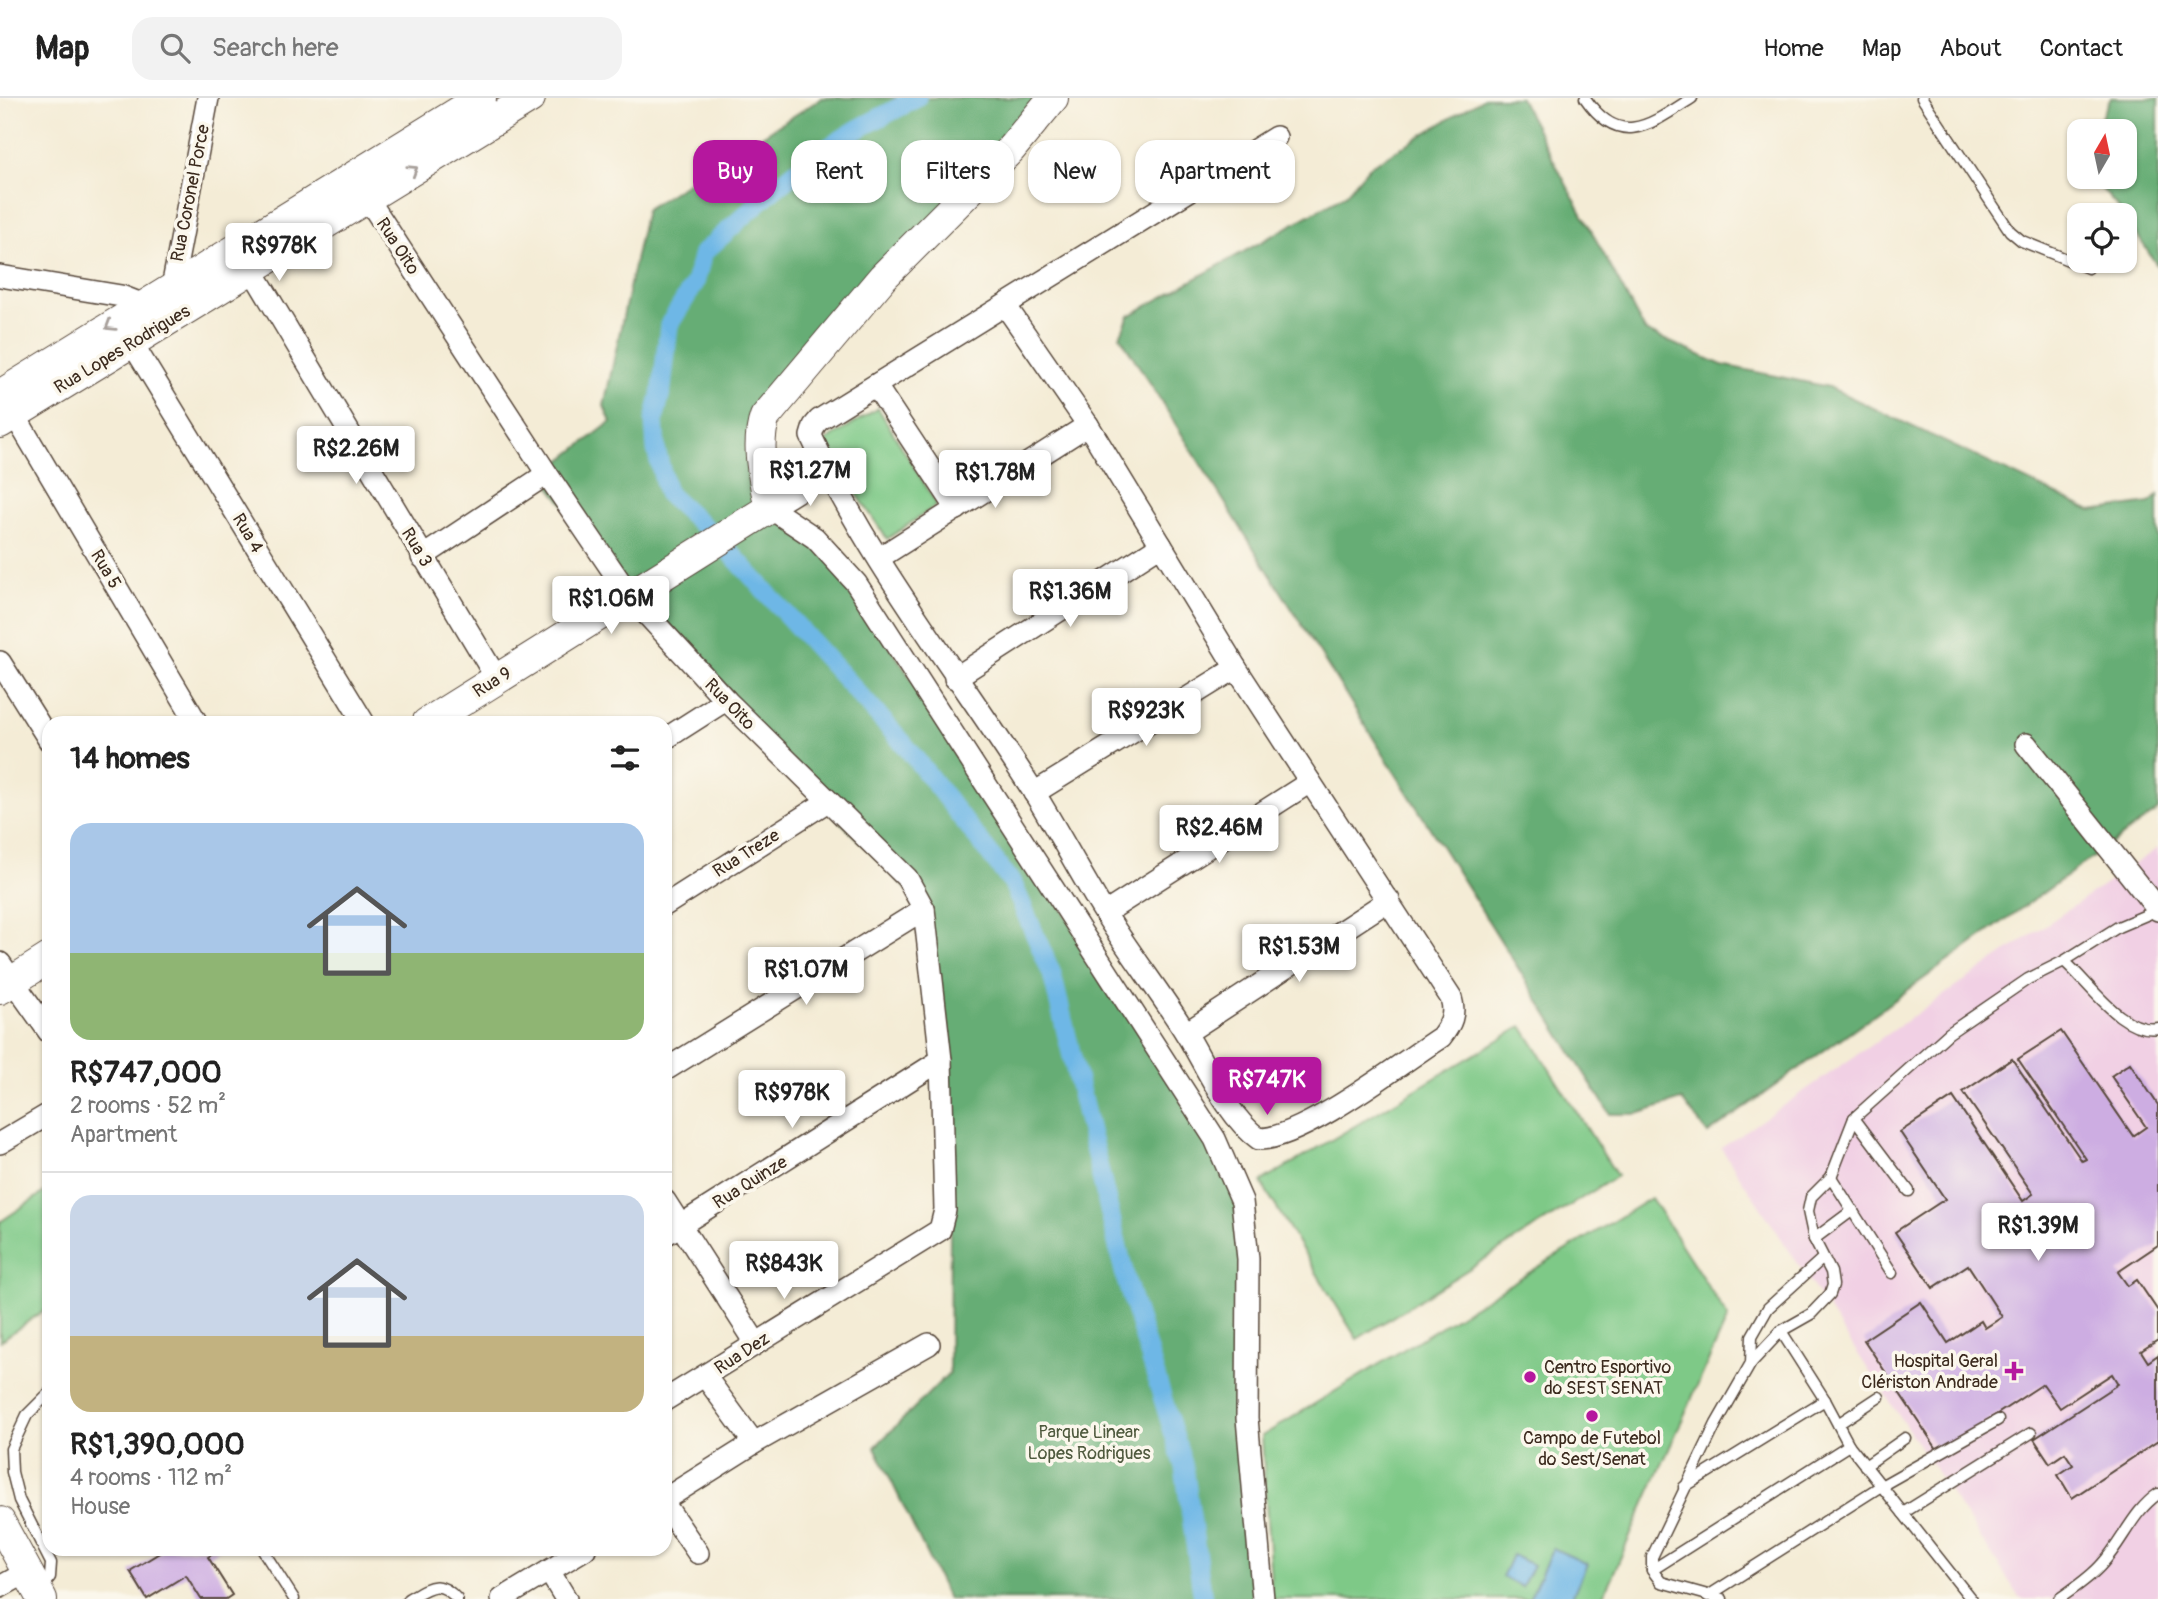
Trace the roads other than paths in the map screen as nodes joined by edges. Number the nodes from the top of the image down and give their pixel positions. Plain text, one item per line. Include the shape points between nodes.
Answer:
1 (208, 98) edge
2 (481, 98) edge
3 (1053, 98) edge
4 (1585, 98) edge
5 (1692, 98) edge
6 (1922, 98) edge
7 (516, 102) edge
8 (1276, 136) dead end
9 (368, 199) junction
10 (276, 240) junction
11 (2067, 259) edge
12 (253, 270) junction
13 (0, 276) edge
14 (173, 288) junction
15 (144, 305) junction
16 (1005, 305) junction
17 (132, 343) junction
18 (876, 386) junction
19 (5, 411) edge
20 (1088, 425) junction
21 (828, 472) junction
22 (547, 474) junction
23 (770, 508) junction
24 (957, 509) junction
25 (1161, 545) junction
26 (422, 557) junction
27 (879, 558) junction
28 (629, 595) junction
29 (0, 662) edge
30 (1237, 668) junction
31 (955, 678) junction
32 (497, 679) junction
33 (726, 700) junction
34 (193, 716) edge
35 (360, 716) edge
36 (438, 716) edge
37 (42, 729) edge
38 (672, 735) edge
39 (2026, 744) dead end
40 (1310, 782) junction
41 (1034, 793) junction
42 (828, 801) junction
43 (1389, 900) junction
44 (672, 901) edge
45 (925, 909) junction
46 (2158, 910) edge
47 (1105, 913) junction
48 (42, 961) edge
49 (2064, 961) junction
50 (4, 978) edge
51 (42, 1024) edge
52 (2158, 1028) edge
53 (1186, 1033) junction
54 (941, 1060) junction
55 (672, 1066) edge
56 (42, 1118) edge
57 (1854, 1118) junction
58 (0, 1143) edge
59 (1831, 1177) junction
60 (1909, 1191) dead end
61 (1853, 1210) junction
62 (673, 1230) edge
63 (1814, 1238) junction
64 (926, 1239) joint
65 (1823, 1258) junction
66 (1892, 1273) dead end
67 (1781, 1331) junction
68 (756, 1343) junction
69 (929, 1344) dead end
70 (1751, 1363) junction
71 (705, 1376) junction
72 (672, 1396) edge
73 (1879, 1397) dead end
74 (42, 1400) edge
75 (1825, 1400) junction
76 (1998, 1420) dead end
77 (1838, 1424) junction
78 (2031, 1433) dead end
79 (1905, 1438) dead end
80 (754, 1443) junction
81 (1849, 1445) junction
82 (1865, 1466) junction
83 (1881, 1486) junction
84 (1684, 1487) junction
85 (2158, 1494) edge
86 (672, 1495) edge
87 (1903, 1513) junction
88 (672, 1515) edge
89 (0, 1522) edge
90 (42, 1545) edge
91 (698, 1553) dead end
92 (47, 1556) edge
93 (266, 1556) edge
94 (574, 1556) edge
95 (1652, 1570) junction
96 (549, 1571) junction
97 (0, 1587) edge
98 (35, 1587) edge
99 (1708, 1596) junction
100 (411, 1598) edge
101 (294, 1599) edge
102 (457, 1599) edge
103 (502, 1599) edge
104 (566, 1599) edge
105 (1263, 1599) edge
106 (1722, 1599) edge
107 (1971, 1599) edge
108 (2059, 1599) edge

1 - 14 street, Rua Coronel Porce
2 - 10 street, Rua Lopes Rodrigues
3 - 23 street via 1010,150 883,277 765,417 761,459
4 - 5 lane via 1611,125 1636,129
6 - 11 lane via 2010,231 2022,241
9 -> 7 street, Rua Lopes Rodrigues
8 - 16 street
9 - 10 street, Rua Lopes Rodrigues
9 - 22 street, Rua Oito
10 - 12 street, Rua Lopes Rodrigues
10 - 14 street, Rua Lopes Rodrigues
12 - 17 street, Rua Lopes Rodrigues
12 - 26 street, Rua 3
13 - 15 street via 121,296
14 - 15 street, Rua Lopes Rodrigues
15 -> 19 street, Rua Lopes Rodrigues
16 - 18 street
16 - 20 street
17 - 19 street, Rua Lopes Rodrigues
17 - 35 street, Rua 4
18 - 21 street via 814,426 811,436
18 - 24 street
19 - 34 street, Rua 5
20 - 24 street
20 - 25 street
21 - 23 street
21 - 27 street
22 - 26 street
22 - 28 street, Rua Oito
23 - 28 street, Rua 9
23 - 105 street via 816,538 856,583 1216,1139 1242,1201 1248,1259 1247,1418
24 - 27 street
25 - 30 street
25 - 31 street
26 - 32 street, Rua 3
27 - 31 street
28 - 32 street, Rua 9
28 - 33 street, Rua Oito
29 - 37 street
30 - 40 street
30 - 41 street
31 - 41 street
32 - 36 street, Rua 9
33 - 38 street
33 - 42 street, Rua Oito
39 - 46 street
40 - 43 street
40 - 47 street
41 - 47 street
42 - 44 street, Rua Treze
42 - 45 street, Rua Oito via 907,878
43 - 53 street
43 - 53 street via 1446,988 1454,1007 1452,1018 1441,1037 1330,1111 1271,1139 1259,1139 1235,1115
45 - 54 street, Rua Oito
45 - 55 street
46 - 49 lane via 2118,927
47 - 53 street
48 - 50 street
49 - 52 lane via 2119,1016 2131,1024
49 - 57 lane via 2028,979 1949,1033
50 - 51 street
54 - 62 street, Rua Quinze
54 - 64 street, Rua Oito via 945,1210 940,1230
56 - 58 street
57 - 59 lane
57 - 60 lane
59 - 61 lane
59 - 63 lane via 1811,1197 1808,1211
61 - 63 lane
61 - 66 lane
62 - 68 street
63 - 65 lane
64 - 68 street, Rua Dez
65 - 67 lane via 1833,1285 1830,1294 1811,1314
65 - 70 lane via 1768,1308 1752,1336
67 - 70 lane
67 - 75 lane
68 - 71 street, Rua Dez
69 - 80 street
70 - 84 lane
71 - 72 street, Rua Dez
71 - 80 street
73 - 77 lane
74 - 90 lane via 27,1415 10,1449 19,1500
75 - 77 lane
75 - 84 lane
76 - 83 lane
77 - 81 lane
78 - 87 lane
79 - 82 lane
80 - 86 street
81 - 82 lane
81 - 95 lane
82 - 83 lane
83 - 87 lane
83 - 99 lane
84 - 95 lane via 1652,1557
85 - 108 lane via 2145,1503 2104,1563
87 - 107 lane
88 - 91 street
89 - 98 street
92 - 98 lane via 50,1577
93 - 101 lane
94 - 96 street
95 - 99 lane via 1661,1581
96 - 103 street
96 - 104 street
97 - 98 street
99 - 106 lane
100 - 102 lane via 436,1586 446,1587

